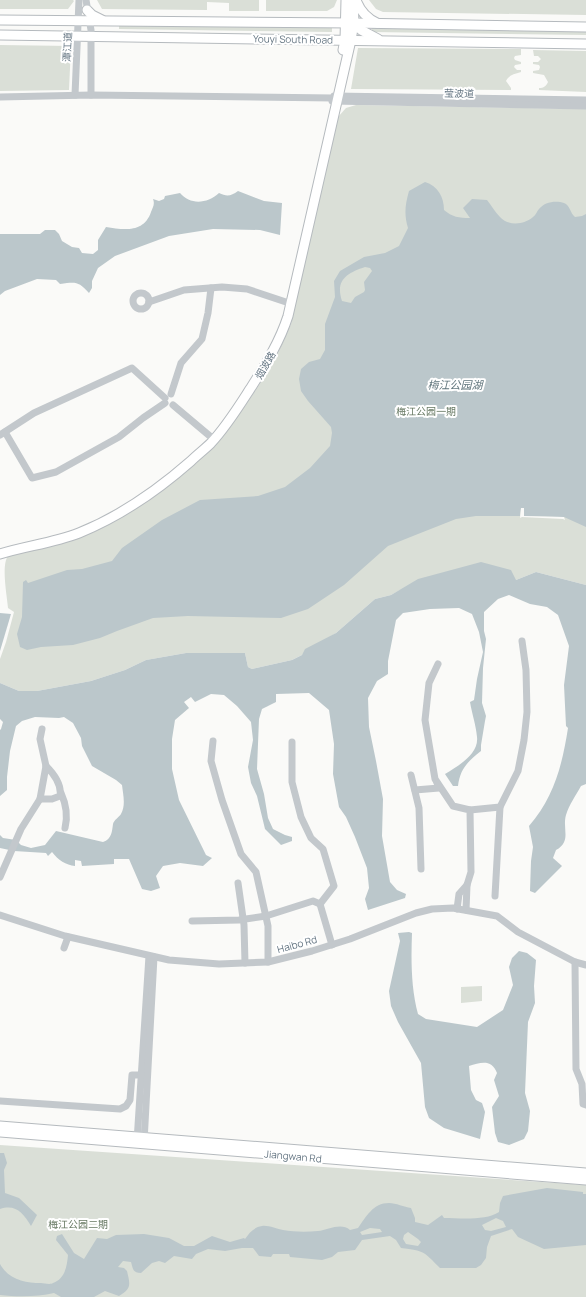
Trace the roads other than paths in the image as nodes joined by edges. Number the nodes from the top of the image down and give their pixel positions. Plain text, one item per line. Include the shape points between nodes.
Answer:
1 (79, 0) edge
2 (86, 0) edge
3 (346, 0) edge
4 (355, 0) edge
5 (83, 10) junction
6 (0, 20) edge
7 (105, 21) junction
8 (352, 23) junction
9 (380, 24) junction
10 (86, 26) junction
11 (586, 27) edge
12 (0, 35) edge
13 (77, 36) junction
14 (348, 40) junction
15 (383, 41) junction
16 (586, 44) edge
17 (75, 95) junction
18 (91, 95) junction
19 (0, 98) edge
20 (335, 99) junction
21 (586, 100) edge
22 (586, 106) edge
23 (211, 288) junction
24 (149, 302) dead end
25 (289, 303) junction
26 (167, 398) junction
27 (2, 433) edge
28 (212, 436) junction
29 (0, 548) edge
30 (0, 554) edge
31 (522, 641) dead end
32 (438, 664) dead end
33 (42, 729) dead end
34 (213, 741) dead end
35 (292, 742) dead end
36 (46, 766) junction
37 (411, 775) dead end
38 (435, 779) junction
39 (415, 790) junction
40 (61, 793) junction
41 (40, 799) junction
42 (500, 806) junction
43 (470, 810) junction
44 (65, 828) dead end
45 (421, 869) dead end
46 (0, 877) edge
47 (238, 883) dead end
48 (467, 885) junction
49 (495, 896) dead end
50 (320, 904) junction
51 (457, 909) junction
52 (466, 910) junction
53 (0, 915) edge
54 (266, 916) junction
55 (244, 919) junction
56 (192, 921) dead end
57 (68, 937) junction
58 (332, 945) junction
59 (64, 948) dead end
60 (152, 956) junction
61 (268, 962) junction
62 (575, 962) junction
63 (245, 963) junction
64 (586, 965) edge
65 (145, 1075) junction
66 (0, 1101) edge
67 (586, 1105) edge
68 (0, 1126) edge
69 (0, 1132) edge
70 (141, 1140) junction
71 (586, 1172) edge
72 (586, 1180) edge

1 - 5 street
2 - 5 street
3 - 8 main road
4 - 8 main road
4 - 9 main road via 364,15
5 - 7 main road
5 - 10 street
6 - 10 main road, Youyi South Road
7 - 8 main road, Youyi South Road
7 - 10 main road, Youyi South Road
8 - 9 main road, Youyi South Road
8 - 14 main road, 烟波路
8 - 15 main road via 370,36
9 - 11 main road, Youyi South Road
10 - 13 main road, Youyi South Road
10 - 13 street, 潭江道
10 - 14 main road, Youyi South Road via 105,37
10 - 18 street
12 - 13 main road, Youyi South Road
13 - 17 street, 潭江道
14 - 15 main road, Youyi South Road
14 - 20 main road, 烟波路
15 - 16 main road, Youyi South Road
17 - 18 street
17 - 19 street
18 - 20 street
20 - 21 street, 莹波道
20 - 22 street, 莹波道
20 - 25 main road, 烟波路
20 - 30 main road, 烟波路 via 288,318 266,365 231,419 211,443 184,467 136,503 80,532
23 - 24 street via 184,290
23 - 25 street via 247,289
23 - 26 street via 202,340 181,363
25 - 28 main road, 烟波路 via 267,358
26 - 27 street via 132,368 34,413
26 - 27 street via 119,437 56,472 32,478
26 - 28 street via 175,398 173,405
28 - 29 main road, 烟波路 via 158,485 126,505 78,528 44,539
31 - 42 street via 527,712 524,740 518,771
32 - 38 street via 429,683 425,720
33 - 36 street via 40,740
34 - 54 street via 210,761 241,854 256,872
35 - 50 street via 292,782 301,817 311,838 323,849 334,886
36 - 40 street via 56,777
36 - 41 street
37 - 39 street
38 - 39 street via 439,788
38 - 43 street via 452,806
39 - 45 street via 419,808
40 - 41 street via 52,799
40 - 44 street via 66,803
41 - 46 street via 18,835
42 - 43 street
42 - 49 street
43 - 48 street via 471,872
47 - 55 street
48 - 51 street via 459,894
48 - 52 street
50 - 54 street via 313,901
50 - 58 street
51 - 52 street, Haibo Rd
51 - 58 street, Haibo Rd via 432,909
52 - 62 street, Haibo Rd via 496,916 518,932
53 - 57 street, Haibo Rd
54 - 55 street
54 - 61 street
55 - 56 street
55 - 63 street
57 - 59 street
57 - 60 street, Haibo Rd
58 - 61 street, Haibo Rd
60 - 63 street, Haibo Rd via 219,964
60 - 65 street
61 - 63 street, Haibo Rd
62 - 64 street, Haibo Rd
62 - 67 street via 576,1069
65 - 66 street via 132,1075 130,1100 120,1109
65 - 70 street
68 - 70 main road, Jiangwan Rd
69 - 70 main road, Jiangwan Rd
70 - 71 main road, Jiangwan Rd
70 - 72 main road, Jiangwan Rd

